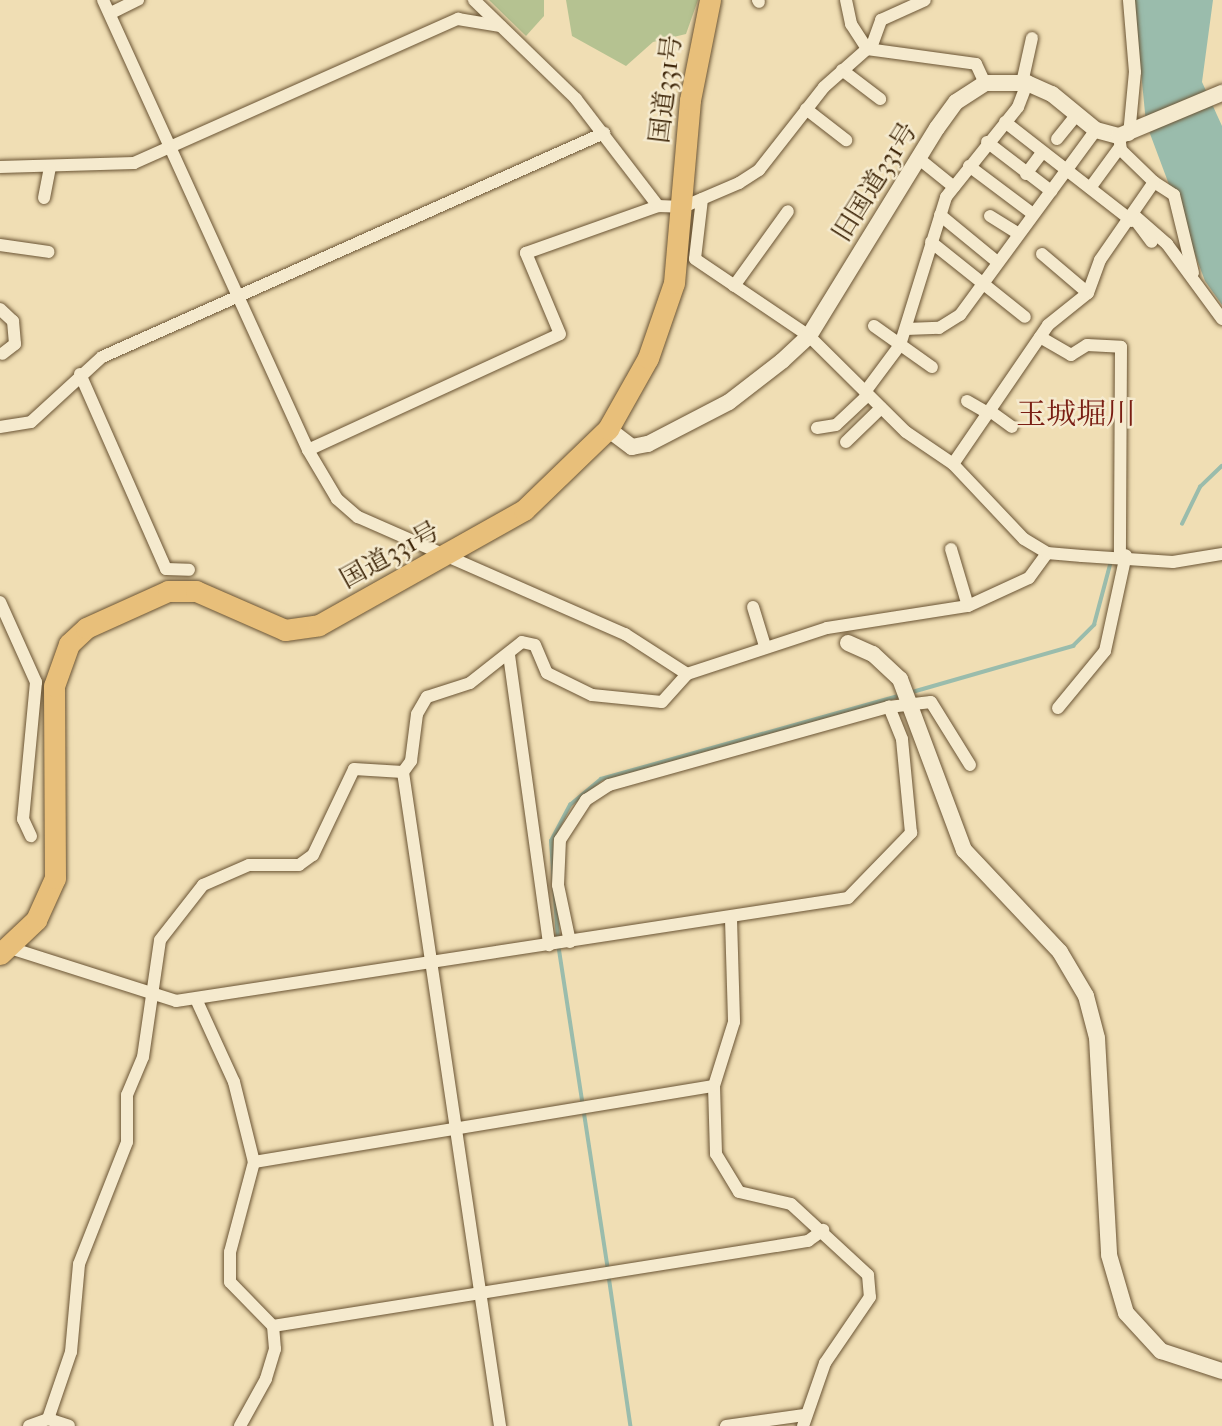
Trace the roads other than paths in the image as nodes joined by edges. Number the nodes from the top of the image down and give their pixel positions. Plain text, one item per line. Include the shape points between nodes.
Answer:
1 (103, 0) edge
2 (138, 0) edge
3 (474, 0) edge
4 (710, 0) edge
5 (846, 0) edge
6 (925, 0) edge
7 (1129, 0) edge
8 (113, 12) junction
9 (500, 26) junction
10 (1032, 38) dead end
11 (869, 49) junction
12 (842, 70) junction
13 (985, 83) junction
14 (1025, 83) junction
15 (1219, 94) edge
16 (880, 99) dead end
17 (806, 109) junction
18 (1077, 114) junction
19 (1004, 122) junction
20 (1097, 130) junction
21 (604, 133) junction
22 (1128, 137) junction
23 (1057, 139) dead end
24 (846, 140) dead end
25 (986, 142) junction
26 (174, 146) junction
27 (1042, 153) junction
28 (918, 158) junction
29 (969, 166) junction
30 (0, 167) edge
31 (50, 168) junction
32 (1067, 171) junction
33 (1026, 174) junction
34 (1154, 182) junction
35 (954, 187) junction
36 (1090, 188) junction
37 (1051, 191) junction
38 (44, 198) dead end
39 (693, 203) junction
40 (658, 206) junction
41 (788, 211) dead end
42 (1033, 214) junction
43 (940, 215) junction
44 (990, 216) dead end
45 (1133, 218) junction
46 (1017, 233) junction
47 (931, 242) junction
48 (1152, 242) dead end
49 (0, 245) edge
50 (49, 252) dead end
51 (1042, 254) dead end
52 (996, 261) junction
53 (1193, 275) junction
54 (982, 284) junction
55 (734, 286) junction
56 (1088, 293) junction
57 (241, 297) junction
58 (0, 309) edge
59 (1025, 317) dead end
60 (1222, 319) edge
61 (874, 326) dead end
62 (906, 329) junction
63 (809, 336) junction
64 (1040, 337) junction
65 (900, 345) junction
66 (2, 354) dead end
67 (932, 367) dead end
68 (80, 374) junction
69 (866, 393) junction
70 (967, 401) dead end
71 (881, 408) junction
72 (989, 412) junction
73 (1012, 427) dead end
74 (0, 428) edge
75 (817, 428) dead end
76 (608, 429) junction
77 (846, 442) dead end
78 (308, 450) junction
79 (953, 464) junction
80 (951, 549) dead end
81 (1047, 553) junction
82 (1222, 554) edge
83 (1123, 555) junction
84 (444, 557) junction
85 (1206, 560) junction
86 (1222, 567) edge
87 (188, 570) dead end
88 (0, 602) edge
89 (968, 606) junction
90 (753, 607) dead end
91 (827, 628) junction
92 (848, 643) joint
93 (765, 646) junction
94 (509, 655) junction
95 (687, 674) junction
96 (912, 702) junction
97 (889, 707) junction
98 (1058, 708) dead end
99 (970, 765) dead end
100 (403, 772) junction
101 (31, 836) dead end
102 (732, 919) junction
103 (568, 943) junction
104 (550, 945) junction
105 (4, 951) edge
106 (432, 963) junction
107 (150, 994) junction
108 (196, 999) junction
109 (714, 1086) junction
110 (456, 1125) junction
111 (254, 1162) junction
112 (823, 1230) junction
113 (480, 1289) junction
114 (273, 1326) junction
115 (1222, 1371) edge
116 (48, 1419) junction
117 (803, 1420) edge
118 (29, 1426) edge
119 (69, 1426) edge
120 (240, 1426) edge
121 (500, 1426) edge
122 (726, 1426) edge

1 - 8 street
2 - 8 street
3 - 9 street
4 - 39 highway, 国道331号 via 690,100
5 - 11 street via 851,24
6 - 11 street via 881,20
7 - 22 street via 1135,72
8 - 26 street
9 - 21 street
9 - 26 street via 458,19
10 - 14 street
11 - 12 street
11 - 13 street via 976,64
12 - 16 street
12 - 17 street
13 - 14 street
13 - 28 street, 旧国道331号 via 956,102
14 - 18 street
14 - 19 street
15 - 22 street
17 - 24 street
17 - 39 street via 759,170
18 - 20 street
18 - 23 street
19 - 25 street
19 - 27 street
20 - 22 street
20 - 32 street
21 - 40 street
21 - 57 street
22 - 34 street
22 - 36 street
25 - 29 street
25 - 33 street
26 - 31 street via 134,163
26 - 57 street
27 - 32 street
27 - 33 street
28 - 35 street
28 - 63 street, 旧国道331号
29 - 35 street
29 - 42 street
30 - 31 street
31 - 38 street
32 - 36 street
32 - 37 street
33 - 37 street
34 - 45 street
34 - 53 street via 1174,195
35 - 43 street
36 - 45 street
37 - 42 street
39 - 40 street
39 - 55 street via 695,259
39 - 76 highway, 国道331号 via 665,315
40 - 78 street via 526,253 560,334
41 - 55 street
42 - 46 street
43 - 47 street
43 - 52 street
44 - 46 street
45 - 48 street
45 - 53 street
45 - 56 street via 1100,261
46 - 52 street
47 - 54 street
47 - 62 street
49 - 50 street
51 - 56 street
52 - 54 street
53 - 60 street
54 - 59 street
54 - 62 street via 960,315 939,328
55 - 63 street
56 - 64 street
57 - 68 street via 102,357
57 - 78 street
58 - 66 street via 13,321 15,344
61 - 65 street
62 - 65 street
63 - 69 street
63 - 76 street, 旧国道331号 via 758,381 671,433 632,447
64 - 72 street
64 - 83 street via 1070,355 1087,345 1121,347
65 - 67 street
65 - 69 street
68 - 74 street via 31,422
68 - 87 street via 166,569
69 - 71 street
69 - 75 street via 836,425
70 - 72 street
71 - 77 street
71 - 79 street
72 - 73 street
72 - 79 street
76 - 84 highway, 国道331号 via 524,510
78 - 84 street via 337,499 358,517
79 - 81 street via 1015,530
80 - 89 street
81 - 83 street
81 - 89 street via 1029,578
82 - 85 street
83 - 85 street
83 - 98 street via 1105,651
84 - 95 street via 625,634
84 - 105 highway, 国道331号 via 303,629 268,626 196,591 146,595 86,628 69,644 54,686 55,878 36,920
85 - 86 street
88 - 101 street via 37,682 23,819
89 - 91 street
90 - 93 street
91 - 92 street
91 - 93 street
92 - 96 street via 873,654 900,679
93 - 95 street
94 - 95 street via 522,642 535,645 547,673 592,695 635,701 662,702
94 - 100 street via 470,683 427,697
94 - 104 street
96 - 97 street
96 - 99 street via 931,702
96 - 115 street via 964,850 1060,952 1086,996 1097,1038 1109,1255 1116,1292 1135,1326 1161,1351
97 - 102 street via 902,739 911,833 848,898
97 - 103 street via 609,785 586,800 571,817 557,860
100 - 106 street
100 - 107 street via 354,769 313,855 299,865 248,865 203,885 160,940
102 - 103 street
102 - 109 street via 734,1022
103 - 104 street
104 - 106 street
105 - 107 street
106 - 108 street
106 - 110 street
107 - 108 street
107 - 116 street via 143,1056 127,1095 127,1142 79,1264 71,1352
108 - 111 street via 234,1082
109 - 110 street
109 - 112 street via 716,1154 725,1178 739,1192 791,1204
110 - 111 street
110 - 113 street
111 - 114 street via 230,1252 230,1282
112 - 113 street via 808,1241
112 - 117 street via 868,1275 870,1297 825,1363
113 - 114 street
113 - 121 street
114 - 120 street via 275,1349 266,1379
116 - 118 street
116 - 119 street
117 - 122 street

